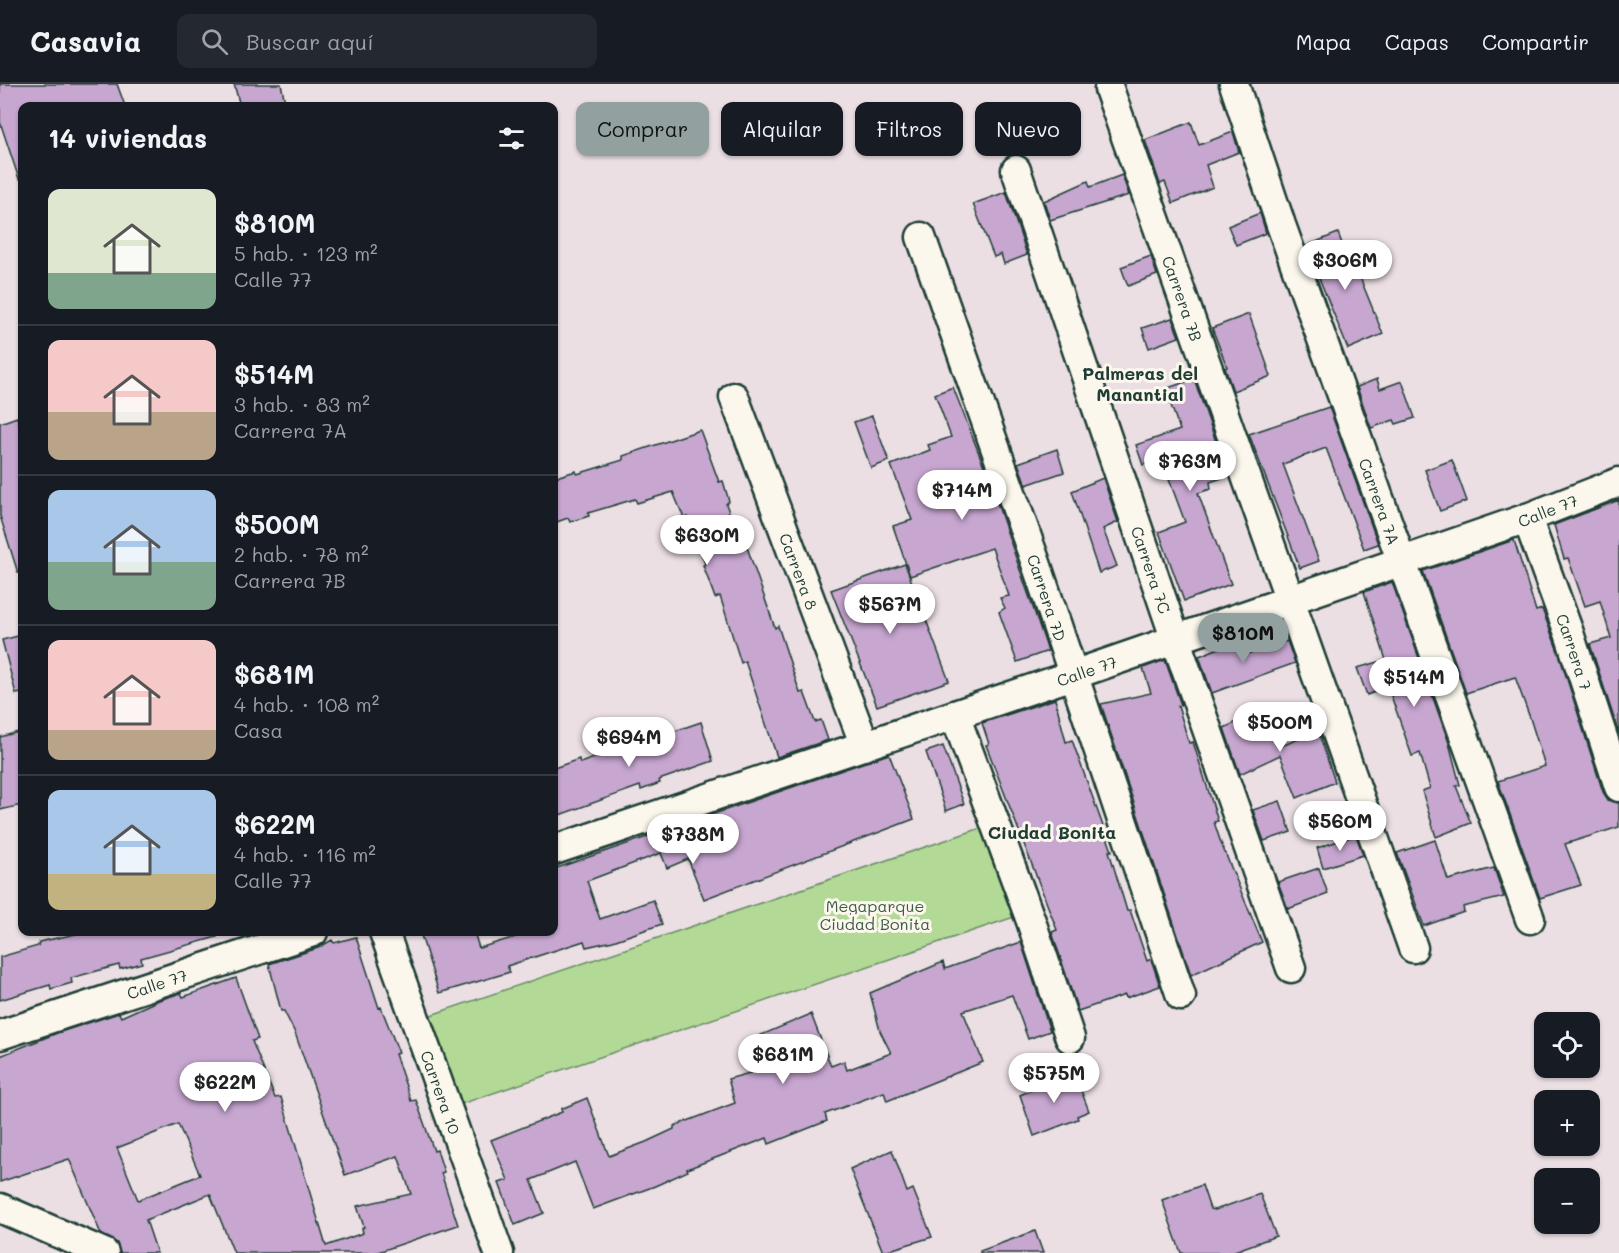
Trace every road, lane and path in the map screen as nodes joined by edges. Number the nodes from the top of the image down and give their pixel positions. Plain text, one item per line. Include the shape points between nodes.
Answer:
1 (1234, 84) edge
2 (1109, 89) dead end
3 (1016, 170) dead end
4 (921, 237) dead end
5 (734, 397) dead end
6 (1619, 482) edge
7 (1527, 518) junction
8 (1403, 561) junction
9 (1290, 600) junction
10 (1175, 638) junction
11 (1073, 675) junction
12 (955, 716) junction
13 (866, 746) junction
14 (1619, 787) edge
15 (558, 849) edge
16 (1530, 919) dead end
17 (301, 936) edge
18 (385, 936) edge
19 (1413, 948) dead end
20 (1291, 968) dead end
21 (1181, 996) dead end
22 (0, 1035) edge
23 (1070, 1038) dead end
24 (0, 1208) edge
25 (104, 1253) edge
26 (499, 1253) edge

1 - 8 street, Carrera 7A
2 - 9 street, Carrera 7B
3 - 10 street, Carrera 7C
4 - 11 street, Carrera 7D
5 - 13 street, Carrera 8
6 - 7 street, Calle 77
7 - 8 street, Calle 77
7 - 14 street, Carrera 7
8 - 9 street, Calle 77
8 - 16 street, Carrera 7A
9 - 10 street, Calle 77
9 - 19 street, Carrera 7B
10 - 11 street, Calle 77
10 - 20 street, Carrera 7C
11 - 12 street, Calle 77
11 - 21 street, Carrera 7D
12 - 13 street, Calle 77
12 - 23 street
13 - 15 street, Calle 77
17 - 22 street, Calle 77
18 - 26 street, Carrera 10
24 - 25 street

